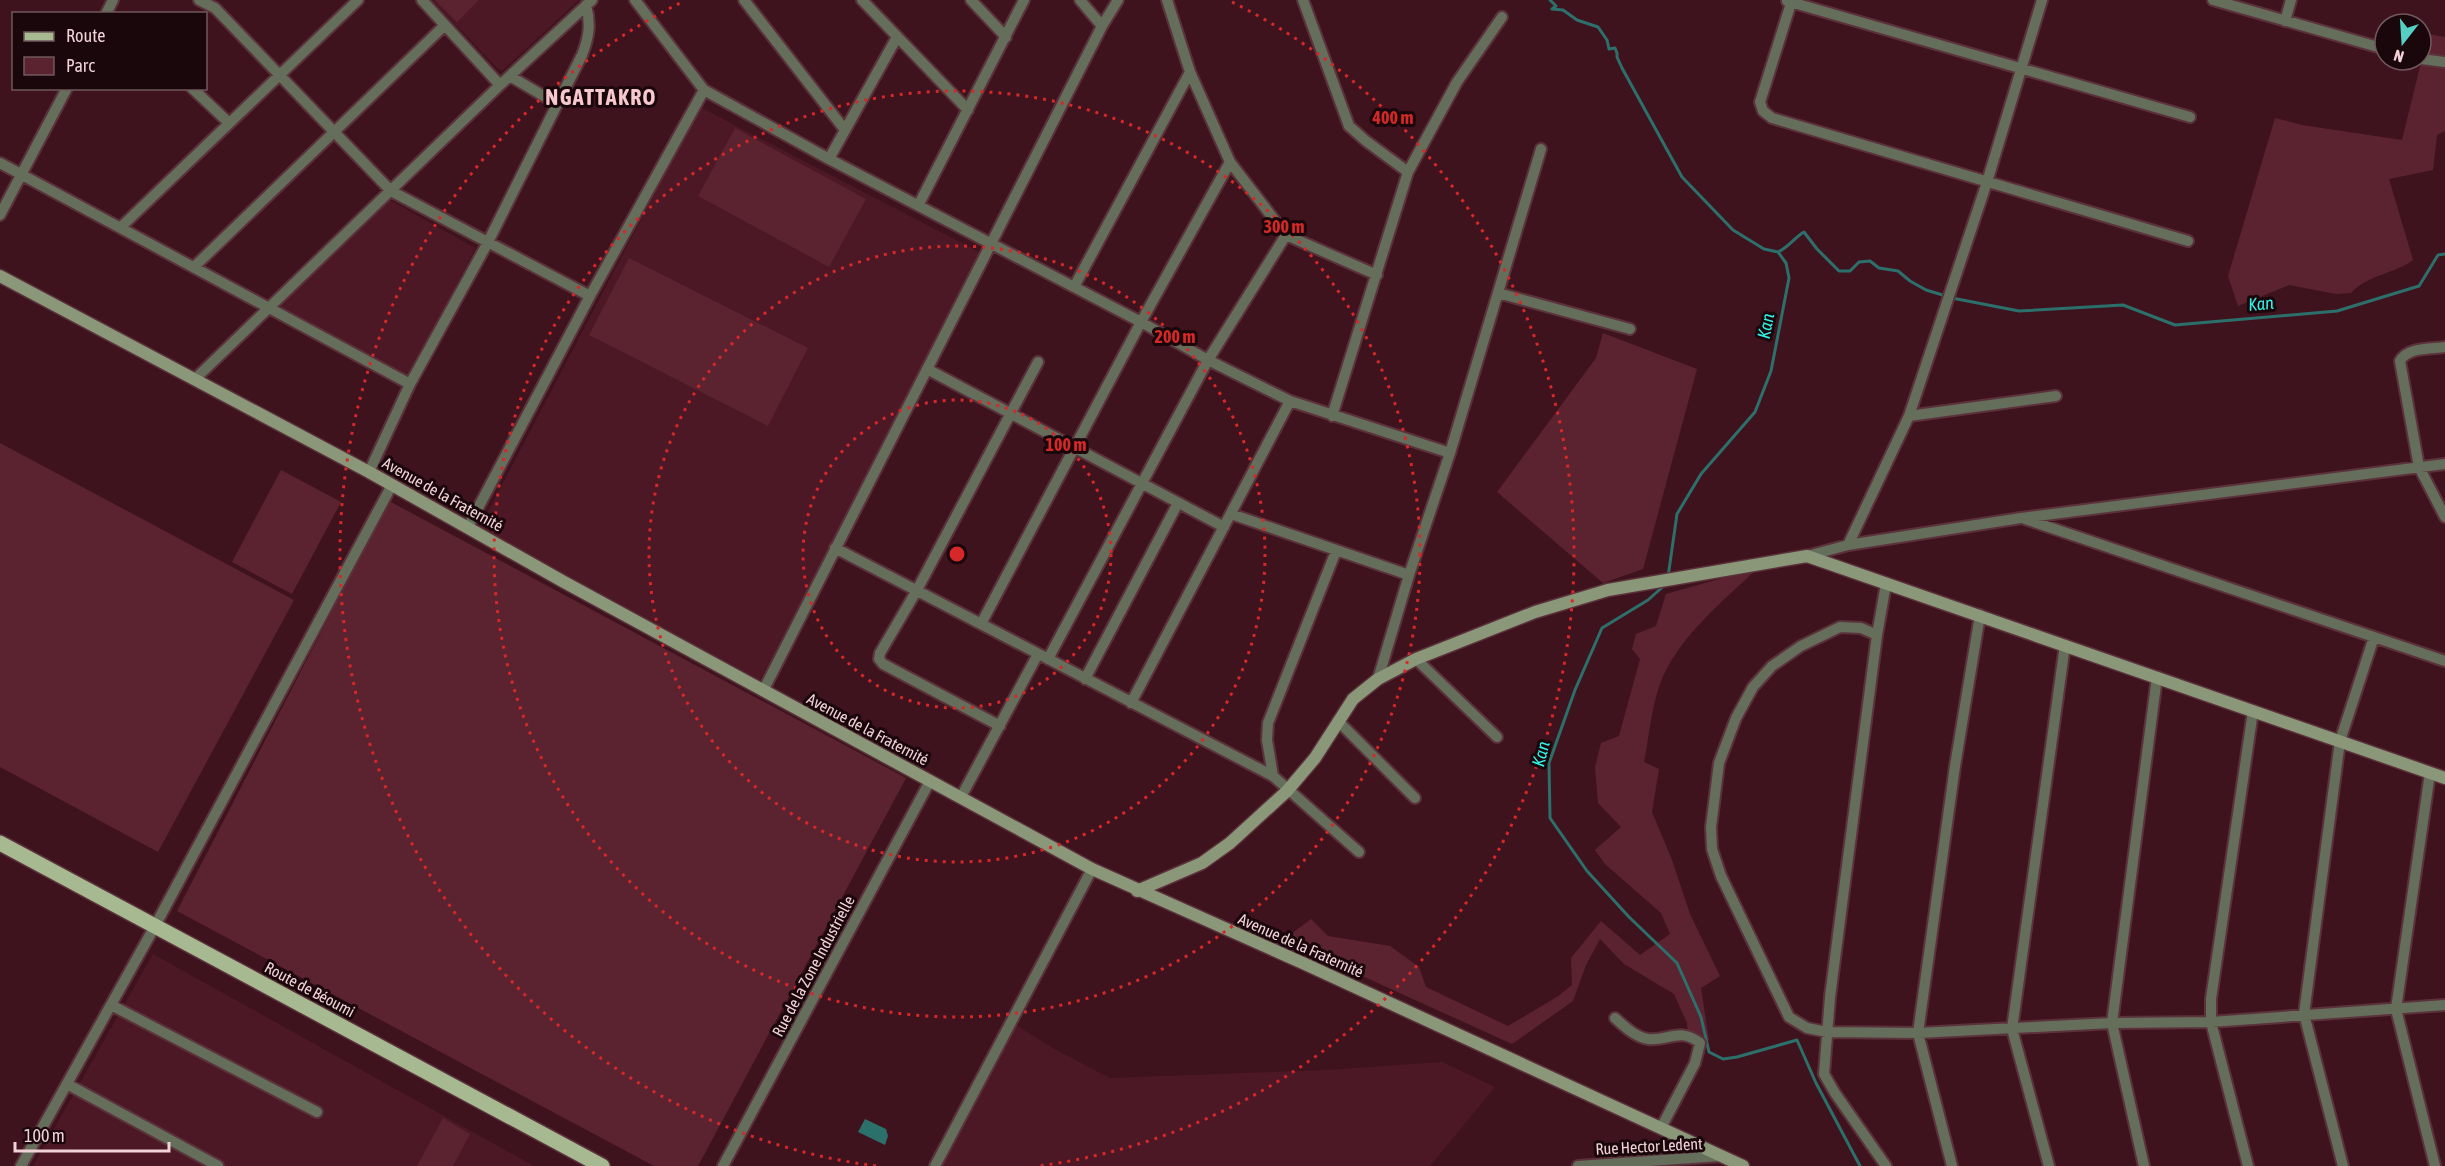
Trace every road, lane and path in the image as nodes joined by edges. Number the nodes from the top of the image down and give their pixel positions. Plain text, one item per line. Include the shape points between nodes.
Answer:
1 (199, 0) edge
2 (224, 0) edge
3 (358, 0) edge
4 (422, 0) edge
5 (635, 0) edge
6 (744, 0) edge
7 (862, 0) edge
8 (970, 0) edge
9 (1024, 0) edge
10 (1080, 0) edge
11 (1118, 0) edge
12 (1167, 0) edge
13 (1303, 0) edge
14 (2042, 0) edge
15 (2213, 0) edge
16 (2291, 0) edge
17 (1789, 1) edge
18 (589, 3) edge
19 (215, 8) junction
20 (1502, 17) dead end
21 (2285, 21) junction
22 (445, 25) junction
23 (1102, 26) junction
24 (897, 37) junction
25 (1006, 37) junction
26 (2373, 46) edge
27 (2022, 68) junction
28 (1190, 72) junction
29 (278, 76) junction
30 (510, 76) junction
31 (500, 85) junction
32 (66, 90) edge
33 (194, 90) edge
34 (704, 90) junction
35 (557, 104) junction
36 (968, 110) junction
37 (2190, 117) dead end
38 (228, 122) junction
39 (845, 130) junction
40 (333, 132) junction
41 (1541, 149) dead end
42 (829, 159) junction
43 (1230, 162) junction
44 (0, 163) edge
45 (1408, 172) junction
46 (21, 175) junction
47 (1987, 182) junction
48 (391, 191) junction
49 (919, 204) junction
50 (0, 215) edge
51 (121, 227) junction
52 (1286, 235) junction
53 (2188, 241) dead end
54 (991, 243) junction
55 (487, 244) junction
56 (194, 267) junction
57 (1377, 275) junction
58 (0, 276) edge
59 (1074, 287) junction
60 (1498, 293) junction
61 (590, 296) junction
62 (268, 308) junction
63 (1141, 322) junction
64 (1630, 329) dead end
65 (2445, 347) edge
66 (1208, 360) junction
67 (1038, 362) dead end
68 (927, 369) junction
69 (195, 380) junction
70 (410, 384) junction
71 (2056, 396) dead end
72 (1290, 401) junction
73 (1012, 413) junction
74 (1332, 416) junction
75 (1909, 416) junction
76 (1074, 448) junction
77 (1450, 453) junction
78 (2445, 464) edge
79 (2419, 467) junction
80 (369, 472) junction
81 (1141, 483) junction
82 (392, 485) junction
83 (1178, 503) junction
84 (1231, 514) junction
85 (2445, 517) edge
86 (2021, 518) junction
87 (468, 527) junction
88 (1224, 527) junction
89 (1848, 545) junction
90 (835, 548) junction
91 (1336, 551) junction
92 (1807, 556) junction
93 (1409, 575) junction
94 (1886, 584) junction
95 (917, 590) junction
96 (1980, 615) junction
97 (981, 624) junction
98 (1877, 635) junction
99 (2374, 637) junction
100 (2065, 645) junction
101 (1043, 656) junction
102 (1416, 659) junction
103 (2445, 661) edge
104 (2157, 677) junction
105 (1085, 679) junction
106 (1378, 679) junction
107 (763, 691) junction
108 (1131, 703) junction
109 (2253, 711) junction
110 (1338, 721) junction
111 (1000, 726) junction
112 (1497, 737) dead end
113 (2340, 741) junction
114 (2430, 773) junction
115 (1273, 776) junction
116 (2445, 778) edge
117 (930, 781) junction
118 (1287, 791) junction
119 (962, 797) junction
120 (1415, 798) dead end
121 (0, 843) edge
122 (1359, 852) dead end
123 (1092, 869) junction
124 (1137, 891) junction
125 (155, 926) junction
126 (111, 1005) junction
127 (2445, 1005) edge
128 (2396, 1009) junction
129 (2304, 1014) junction
130 (1615, 1018) dead end
131 (2211, 1022) junction
132 (2112, 1023) junction
133 (2012, 1029) junction
134 (1827, 1032) junction
135 (1918, 1033) junction
136 (67, 1084) junction
137 (317, 1112) dead end
138 (1661, 1128) junction
139 (1721, 1156) junction
140 (21, 1166) edge
141 (218, 1166) edge
142 (603, 1166) edge
143 (723, 1166) edge
144 (935, 1166) edge
145 (1578, 1166) edge
146 (1743, 1166) edge
147 (1886, 1166) edge
148 (1952, 1166) edge
149 (2049, 1166) edge
150 (2144, 1166) edge
151 (2248, 1166) edge
152 (2343, 1166) edge
153 (2435, 1166) edge

1 - 19 street
2 - 19 street
3 - 29 street
4 - 22 street
5 - 34 street
6 - 39 street
7 - 24 street
8 - 25 street
9 - 25 street
10 - 23 street
11 - 23 street
12 - 28 street
13 - 45 street via 1349,126
14 - 27 street
15 - 21 street
16 - 21 street
17 - 27 street
17 - 47 street via 1760,102 1763,111 1772,118
18 - 30 street
18 - 35 street via 589,36
19 - 29 street
20 - 45 street via 1473,55
21 - 26 street
22 - 31 street
22 - 40 street
23 - 54 street
24 - 36 street
24 - 39 street
25 - 36 street
27 - 37 street
27 - 47 street
28 - 43 street
28 - 59 street
29 - 38 street
29 - 40 street
30 - 31 street
30 - 35 street
31 - 48 street
32 - 46 street
33 - 38 street
34 - 42 street
34 - 61 street
35 - 55 street
36 - 49 street
38 - 51 street
39 - 42 street
40 - 48 street
40 - 56 street
41 - 60 street
42 - 49 street
43 - 52 street
43 - 63 street
44 - 46 street
45 - 57 street
46 - 50 street
46 - 51 street
47 - 53 street
47 - 75 street
48 - 55 street
48 - 62 street
49 - 54 street
51 - 56 street
52 - 57 street
52 - 66 street
54 - 59 street
54 - 68 street
55 - 61 street
55 - 70 street
56 - 62 street
57 - 74 street
58 - 69 street, Avenue de la Fraternité
59 - 63 street
60 - 64 street
60 - 77 street
61 - 87 street
62 - 69 street
62 - 70 street
63 - 66 street
63 - 76 street
65 - 79 street via 2409,352 2400,361
66 - 72 street
66 - 81 street
67 - 73 street
68 - 73 street
68 - 90 street
69 - 80 street, Avenue de la Fraternité
70 - 80 street
71 - 75 street
72 - 74 street
72 - 84 street
73 - 76 street
73 - 95 street
74 - 77 street
75 - 89 street
76 - 81 street
76 - 97 street
77 - 93 street
78 - 79 street
79 - 85 street
79 - 86 street
80 - 82 street, Avenue de la Fraternité
81 - 83 street
81 - 101 street
82 - 87 street, Avenue de la Fraternité
82 - 125 street
83 - 88 street
83 - 105 street
84 - 88 street
84 - 91 street
86 - 89 street
86 - 99 street
87 - 107 street, Avenue de la Fraternité
88 - 108 street
89 - 92 street
90 - 95 street
90 - 107 street
91 - 93 street
91 - 115 street via 1269,723 1267,740
92 - 94 street
92 - 102 street via 1608,590 1535,612
93 - 106 street
94 - 96 street
94 - 98 street
95 - 97 street
95 - 111 street via 879,659
96 - 100 street
96 - 135 street
97 - 101 street
98 - 134 street
98 - 134 street via 1861,628 1840,627 1772,666 1753,687 1736,718 1719,763 1714,795 1712,849 1726,886 1789,1017 1807,1028
99 - 103 street
99 - 113 street
100 - 104 street
100 - 133 street
101 - 105 street
101 - 111 street
102 - 106 street
102 - 112 street
104 - 109 street
104 - 132 street
105 - 108 street
106 - 110 street via 1353,699
107 - 117 street, Avenue de la Fraternité
108 - 115 street
109 - 113 street
109 - 131 street via 2211,999
110 - 118 street via 1316,758
110 - 120 street
111 - 119 street
113 - 114 street
113 - 129 street
114 - 116 street
114 - 128 street
115 - 118 street
117 - 119 street, Avenue de la Fraternité
117 - 143 street, Rue de la Zone Industrielle
118 - 122 street
118 - 124 street via 1202,863
119 - 123 street, Avenue de la Fraternité
121 - 125 main road, Route de Béoumi
123 - 124 street, Avenue de la Fraternité
123 - 144 street
124 - 138 street, Avenue de la Fraternité
125 - 126 street
125 - 142 main road, Route de Béoumi
126 - 136 street
126 - 137 street
127 - 128 street
128 - 129 street
128 - 153 street
129 - 131 street
129 - 152 street
130 - 138 street via 1647,1039 1677,1035 1700,1043 1695,1063
131 - 132 street
131 - 151 street
132 - 133 street
132 - 150 street
133 - 135 street
133 - 149 street
134 - 135 street
134 - 147 street via 1824,1074
135 - 148 street
136 - 140 street
136 - 141 street
138 - 139 street, Avenue de la Fraternité
139 - 145 street, Rue Hector Ledent
139 - 146 street, Avenue de la Fraternité

